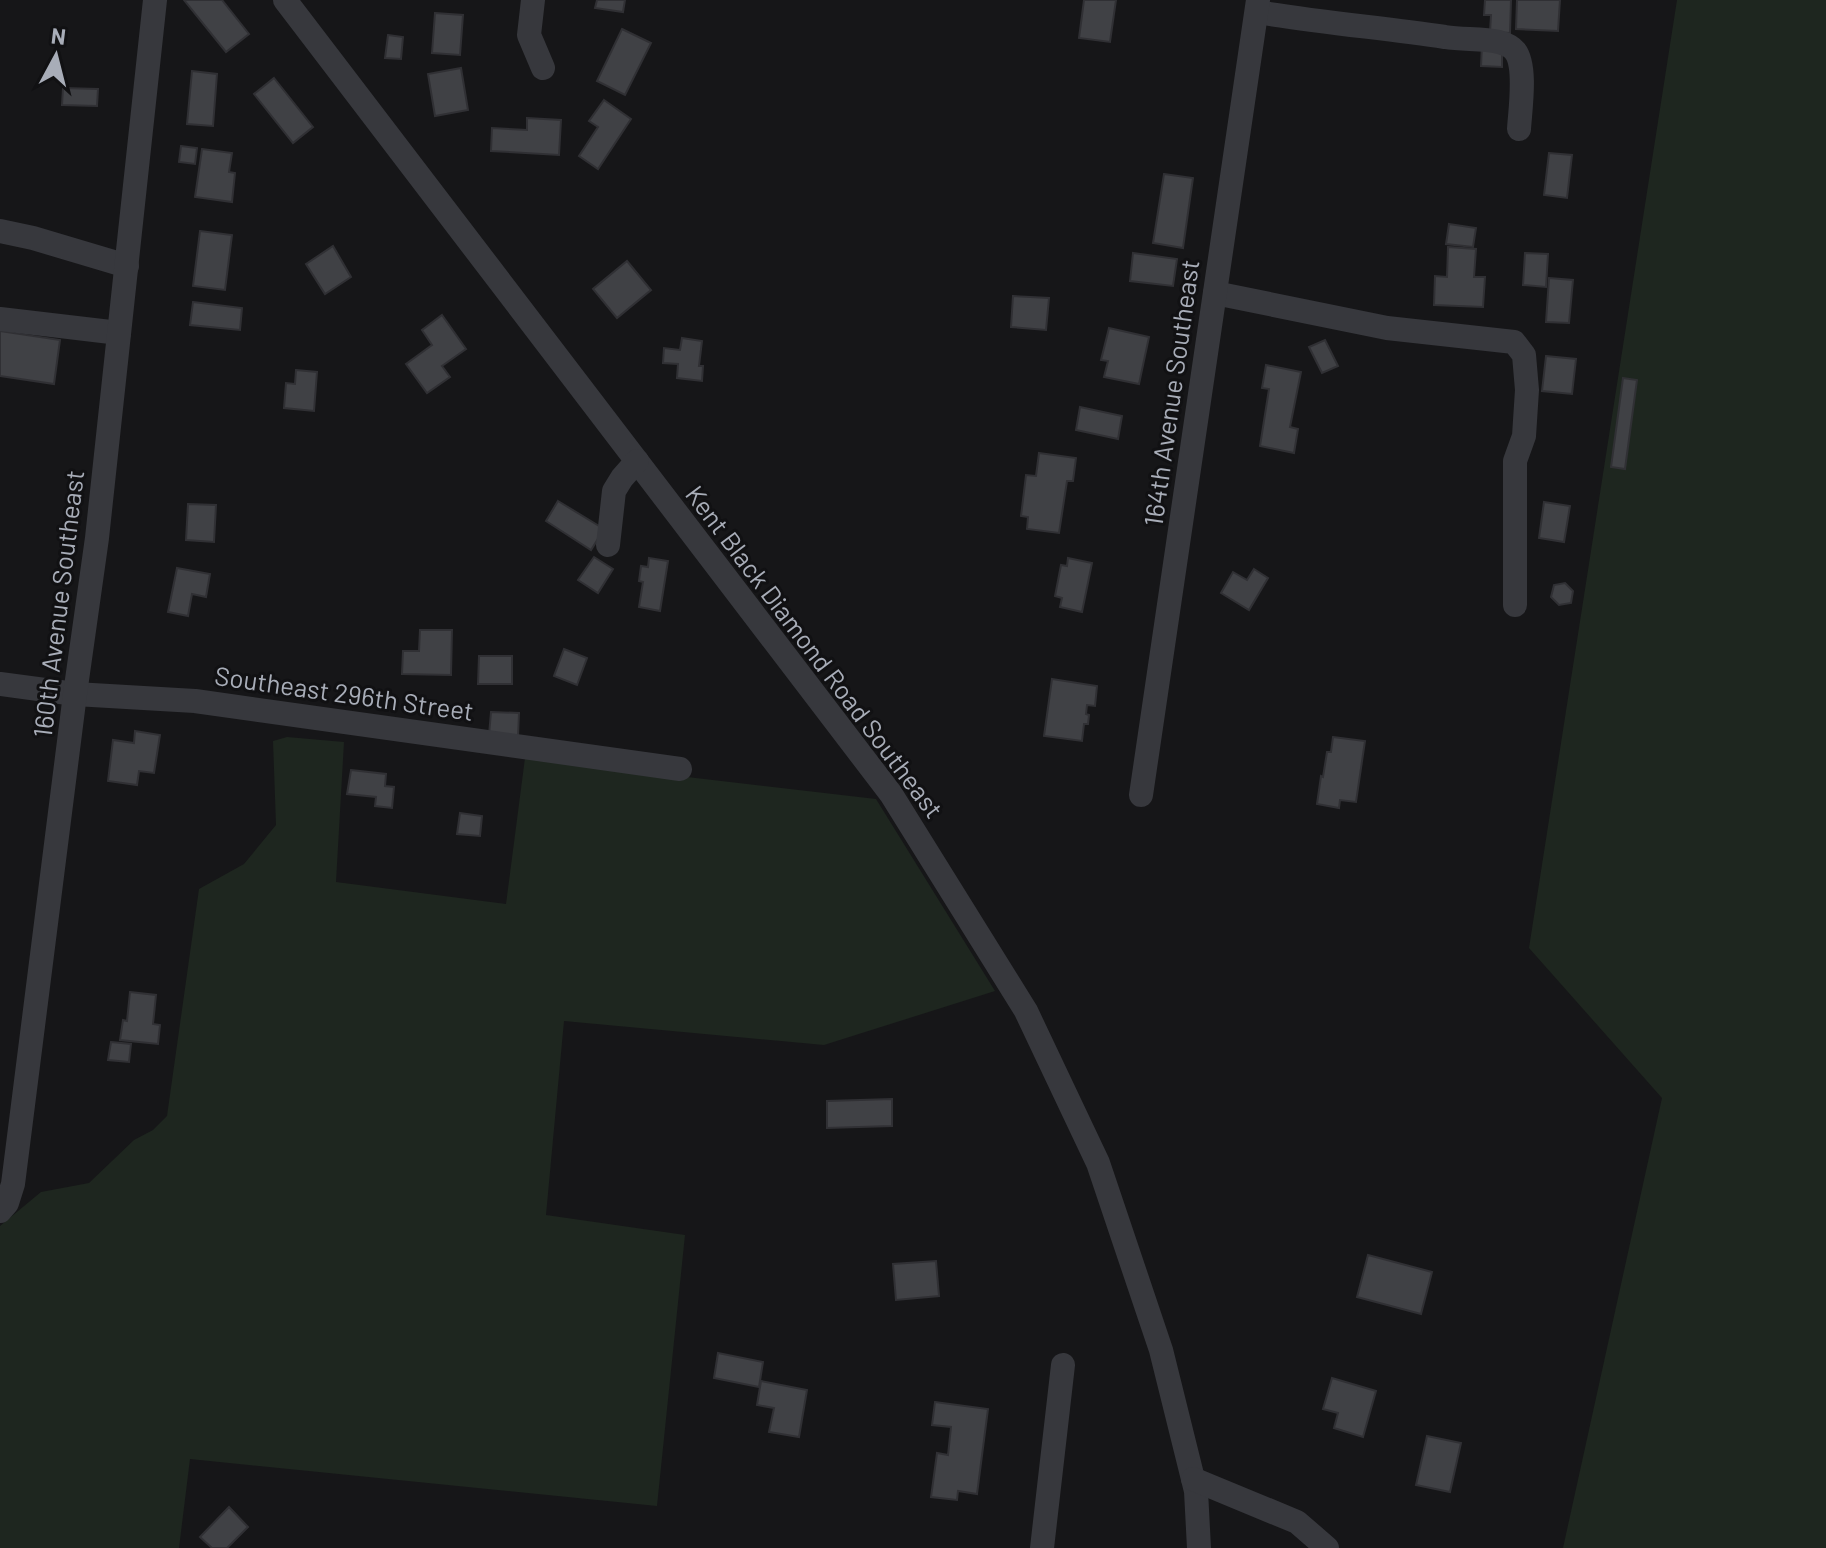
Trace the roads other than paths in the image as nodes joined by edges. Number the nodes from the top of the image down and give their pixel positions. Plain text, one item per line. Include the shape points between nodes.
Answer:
1 (155, 0) edge
2 (285, 0) edge
3 (533, 0) edge
4 (1258, 6) edge
5 (543, 68) dead end
6 (1519, 129) dead end
7 (0, 231) edge
8 (127, 266) junction
9 (1215, 293) junction
10 (0, 319) edge
11 (119, 333) junction
12 (637, 461) junction
13 (608, 545) dead end
14 (1515, 605) dead end
15 (0, 684) edge
16 (75, 694) junction
17 (680, 769) dead end
18 (1141, 795) dead end
19 (0, 1211) edge
20 (1063, 1365) dead end
21 (1193, 1479) junction
22 (1042, 1548) edge
23 (1199, 1548) edge
24 (1327, 1548) edge

1 - 8 street, 160th Avenue Southeast
2 - 12 street, Kent Black Diamond Road Southeast
3 - 5 street via 529,35
4 - 6 street via 1505,44 1520,61
4 - 9 street, 164th Avenue Southeast
7 - 8 street
8 - 11 street, 160th Avenue Southeast
9 - 14 street via 1387,328 1514,342 1524,355 1527,390 1524,436 1515,461
9 - 18 street, 164th Avenue Southeast
10 - 11 street
11 - 16 street, 160th Avenue Southeast
12 - 13 street via 614,491
12 - 21 street, Kent Black Diamond Road Southeast via 891,794 1026,1011 1098,1163 1161,1350
15 - 16 street, Southeast 296th Street
16 - 17 street, Southeast 296th Street via 195,701
16 - 19 street, 160th Avenue Southeast via 13,1184
20 - 22 street
21 - 23 street, Kent Black Diamond Road Southeast
21 - 24 street via 1297,1522

